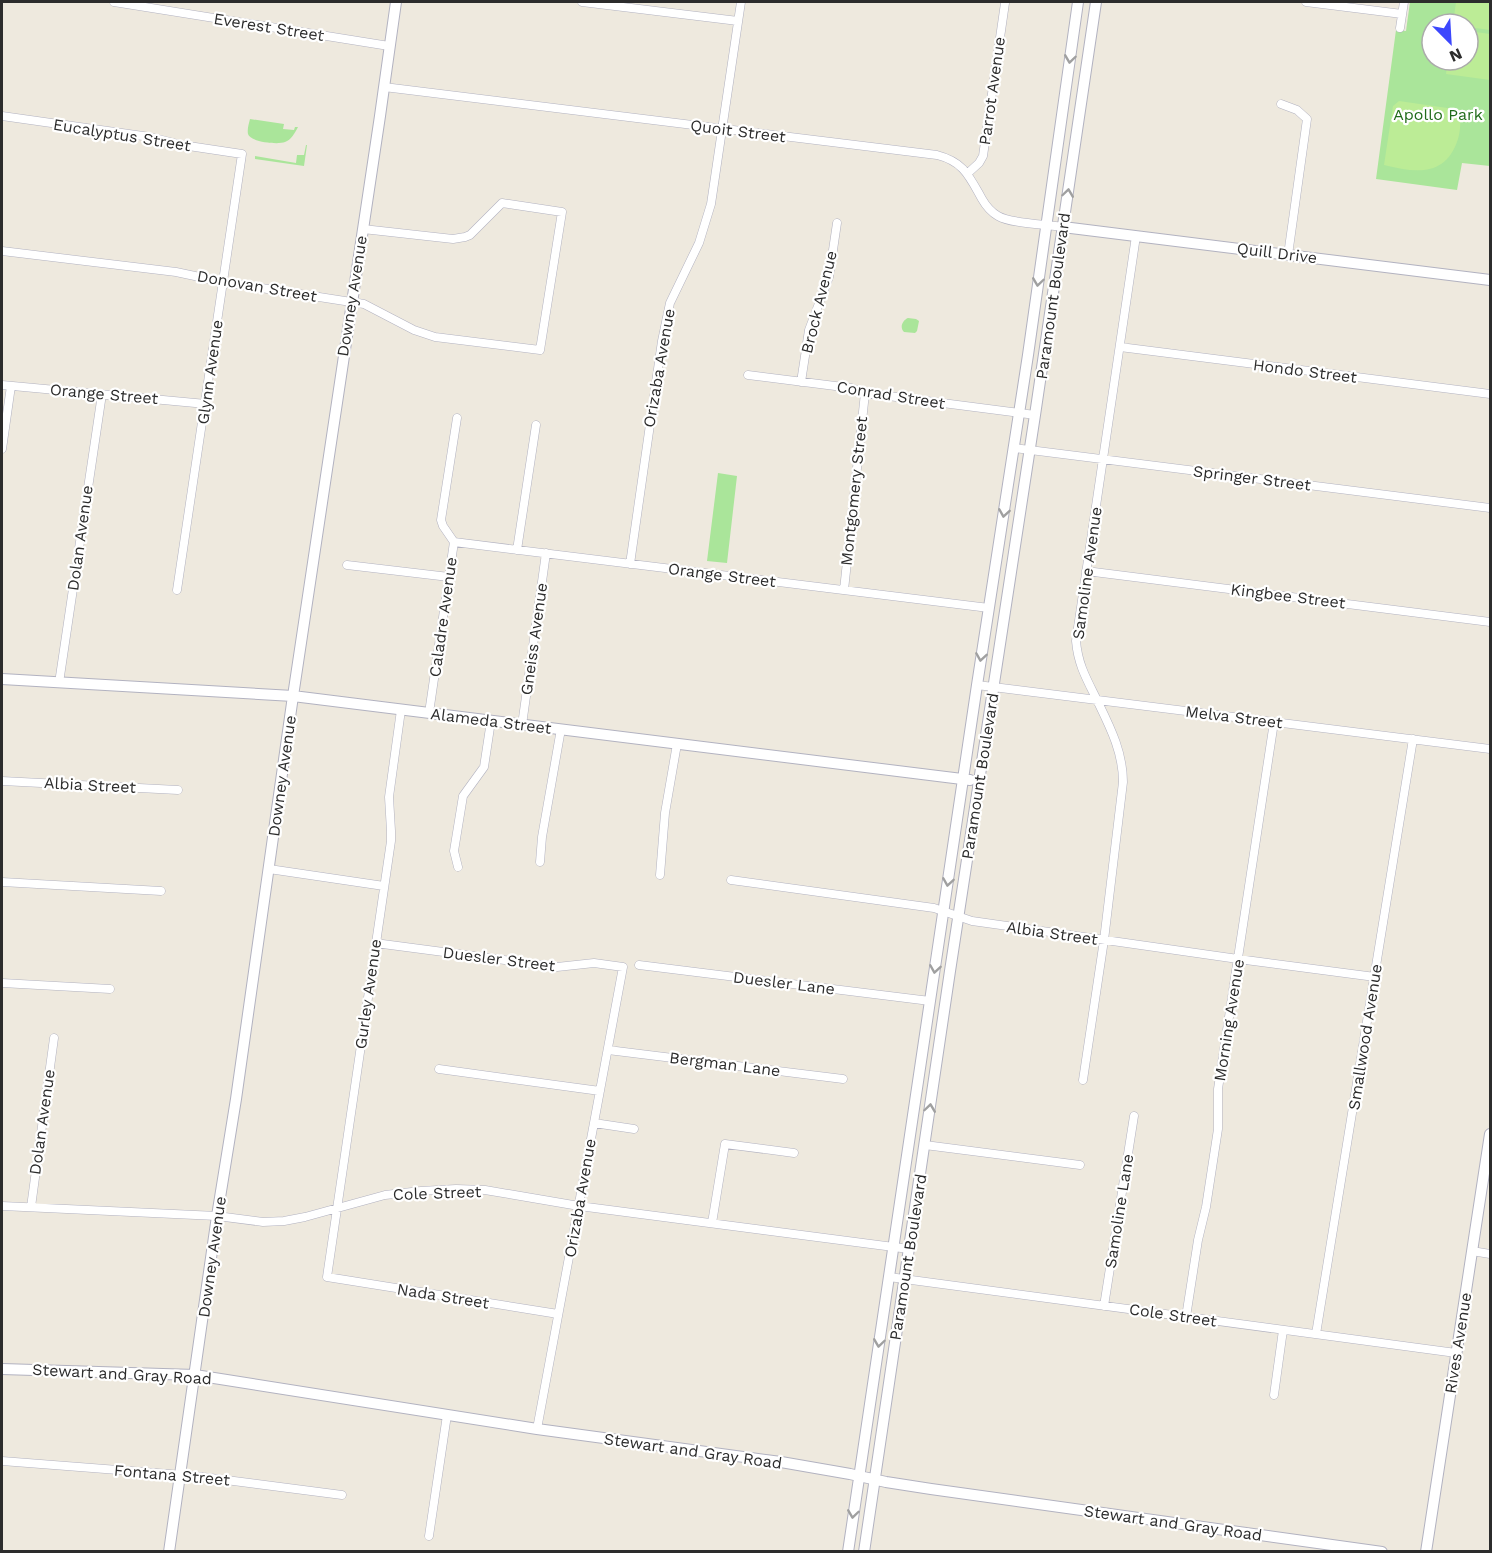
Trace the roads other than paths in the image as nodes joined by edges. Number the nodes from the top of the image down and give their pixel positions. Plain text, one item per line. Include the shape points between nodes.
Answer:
1 (114, 2) edge
2 (396, 2) edge
3 (582, 2) edge
4 (741, 2) edge
5 (1078, 2) edge
6 (1096, 2) edge
7 (1306, 2) edge
8 (1404, 2) edge
9 (1005, 3) edge
10 (1402, 14) junction
11 (738, 21) junction
12 (1400, 28) dead end
13 (389, 46) junction
14 (384, 87) junction
15 (1281, 104) dead end
16 (2, 116) edge
17 (722, 129) junction
18 (242, 154) joint
19 (968, 172) junction
20 (837, 223) dead end
21 (1046, 224) junction
22 (1063, 226) junction
23 (363, 229) junction
24 (1136, 236) junction
25 (2, 251) edge
26 (1288, 255) junction
27 (1491, 280) edge
28 (223, 282) junction
29 (351, 302) junction
30 (1120, 347) junction
31 (748, 375) dead end
32 (801, 382) junction
33 (2, 385) edge
34 (11, 386) junction
35 (865, 393) junction
36 (102, 394) junction
37 (1491, 394) edge
38 (206, 404) junction
39 (1020, 414) junction
40 (1035, 416) junction
41 (457, 418) dead end
42 (536, 425) dead end
43 (1014, 448) junction
44 (2, 449) edge
45 (1030, 450) junction
46 (1102, 459) junction
47 (1491, 508) edge
48 (454, 542) junction
49 (517, 550) junction
50 (546, 553) junction
51 (630, 564) junction
52 (347, 565) dead end
53 (1086, 571) junction
54 (449, 578) junction
55 (177, 590) dead end
56 (844, 590) junction
57 (989, 608) junction
58 (1491, 622) edge
59 (1002, 635) junction
60 (2, 679) edge
61 (59, 683) junction
62 (977, 686) junction
63 (993, 687) junction
64 (293, 696) junction
65 (1097, 700) junction
66 (401, 710) junction
67 (429, 713) junction
68 (491, 721) junction
69 (1274, 722) junction
70 (522, 724) junction
71 (561, 729) junction
72 (1413, 739) junction
73 (678, 744) junction
74 (1491, 749) edge
75 (964, 780) junction
76 (2, 781) edge
77 (979, 782) junction
78 (178, 790) dead end
79 (540, 862) dead end
80 (458, 867) dead end
81 (269, 869) junction
82 (660, 875) dead end
83 (731, 880) dead end
84 (2, 882) edge
85 (384, 886) junction
86 (160, 891) dead end
87 (944, 912) junction
88 (959, 917) junction
89 (1104, 940) junction
90 (375, 943) junction
91 (1238, 959) junction
92 (639, 965) dead end
93 (623, 967) joint
94 (1375, 977) junction
95 (2, 983) edge
96 (110, 989) dead end
97 (930, 1001) junction
98 (54, 1038) dead end
99 (608, 1050) junction
100 (439, 1070) dead end
101 (843, 1079) dead end
102 (1083, 1080) dead end
103 (600, 1090) junction
104 (1134, 1116) dead end
105 (594, 1123) junction
106 (634, 1129) dead end
107 (1491, 1134) edge
108 (925, 1146) junction
109 (794, 1153) dead end
110 (1080, 1165) dead end
111 (2, 1206) edge
112 (579, 1206) junction
113 (31, 1207) junction
114 (338, 1207) junction
115 (217, 1216) junction
116 (712, 1223) junction
117 (893, 1247) junction
118 (909, 1249) junction
119 (1472, 1251) junction
120 (1491, 1254) edge
121 (327, 1277) joint
122 (889, 1277) junction
123 (905, 1279) junction
124 (1104, 1306) junction
125 (558, 1314) junction
126 (1186, 1317) junction
127 (1283, 1330) junction
128 (1316, 1334) junction
129 (1456, 1353) junction
130 (2, 1368) edge
131 (195, 1375) junction
132 (1274, 1395) dead end
133 (447, 1415) junction
134 (537, 1430) junction
135 (2, 1461) edge
136 (180, 1475) junction
137 (859, 1476) junction
138 (874, 1480) junction
139 (342, 1496) dead end
140 (429, 1536) dead end
141 (169, 1551) edge
142 (848, 1551) edge
143 (864, 1551) edge
144 (1382, 1551) edge
145 (1426, 1551) edge

1 - 13 street, Everest Street
2 - 13 main road, Downey Avenue
3 - 11 street
4 - 11 street, Orizaba Avenue
5 -> 21 main road, Paramount Boulevard
22 -> 6 main road, Paramount Boulevard
7 - 10 street
8 - 10 street
9 - 19 street, Parrot Avenue via 983,156
10 - 12 street
11 - 17 street, Orizaba Avenue
13 - 14 main road, Downey Avenue
14 - 17 street, Quoit Street
14 - 23 main road, Downey Avenue
15 - 26 street via 1298,110 1307,122
16 - 18 street, Eucalyptus Street
17 - 19 street, Quoit Street via 937,155
17 - 51 street, Orizaba Avenue via 707,218 670,303
18 - 28 street, Glynn Avenue
19 - 21 street via 987,207 996,215
20 - 32 street, Brock Avenue via 828,279 809,330
21 - 22 street
21 -> 39 main road, Paramount Boulevard
22 - 24 main road, Quill Drive
22 - 40 main road, Paramount Boulevard
23 - 29 main road, Downey Avenue
23 - 29 street, Donovan Street via 453,239 470,235 502,203 562,212 540,350 435,337 364,304
24 - 26 main road, Quill Drive
24 - 30 street, Samoline Avenue
25 - 28 street, Donovan Street via 176,272
26 - 27 main road, Quill Drive
28 - 29 street, Donovan Street
28 - 38 street, Glynn Avenue
29 - 64 main road, Downey Avenue
30 - 37 street, Hondo Street
30 - 46 street, Samoline Avenue
31 - 32 street, Conrad Street
32 - 35 street, Conrad Street
33 - 34 street, Orange Street
34 - 36 street, Orange Street
34 - 44 street
35 - 39 street, Conrad Street
35 - 56 street, Montgomery Street
36 - 38 street, Orange Street
36 - 61 street, Dolan Avenue
38 - 55 street, Glynn Avenue
39 - 40 street, Conrad Street
39 - 43 main road, Paramount Boulevard
40 - 45 main road, Paramount Boulevard
41 - 48 street, Caladre Avenue via 441,519
42 - 49 street
43 - 45 street, Springer Street
43 -> 57 main road, Paramount Boulevard
45 - 46 street, Springer Street
45 - 59 main road, Paramount Boulevard
46 - 47 street, Springer Street
46 - 53 street, Samoline Avenue
48 - 49 street, Orange Street
48 - 54 street, Caladre Avenue
49 - 50 street, Orange Street
50 - 51 street, Orange Street
50 - 70 street, Gneiss Avenue
51 - 56 street, Orange Street
52 - 54 street
53 - 58 street, Kingbee Street
53 - 65 street, Samoline Avenue via 1077,650 1080,668
54 - 67 street, Caladre Avenue
56 - 57 street, Orange Street
57 - 59 main road via 995,612
57 -> 62 main road, Paramount Boulevard
59 - 63 main road, Paramount Boulevard
60 - 61 main road, Alameda Street
61 - 64 main road, Alameda Street
62 - 63 street, Melva Street
62 - 75 main road, Paramount Boulevard
63 - 65 street, Melva Street
63 - 77 main road, Paramount Boulevard
64 - 66 main road, Alameda Street
64 - 81 main road, Downey Avenue
65 - 69 street, Melva Street
65 - 89 street, Samoline Avenue via 1116,740 1123,771
66 - 67 main road, Alameda Street
66 - 85 street, Gurley Avenue
67 - 68 main road, Alameda Street
68 - 70 main road, Alameda Street
68 - 80 street via 484,767 463,796 454,851
69 - 72 street, Melva Street
69 - 91 street, Morning Avenue
70 - 71 main road, Alameda Street
71 - 73 main road, Alameda Street
71 - 79 street
72 - 74 street, Melva Street
72 - 94 street, Smallwood Avenue
73 - 75 main road, Alameda Street
73 - 82 street via 665,813
75 - 77 main road, Alameda Street
75 -> 87 main road, Paramount Boulevard
76 - 78 street, Albia Street
77 - 88 main road, Paramount Boulevard
81 - 85 street
81 - 115 main road, Downey Avenue
83 - 87 street, Albia Street
84 - 86 street
85 - 90 street, Gurley Avenue
87 - 88 street, Albia Street
87 -> 97 main road, Paramount Boulevard
88 - 89 street, Albia Street
108 -> 88 main road, Paramount Boulevard
89 - 91 street, Albia Street
89 - 102 street, Samoline Avenue
90 - 93 street, Duesler Street via 557,967 596,963
90 - 114 street, Gurley Avenue
91 - 94 street, Albia Street
91 - 126 street, Morning Avenue via 1218,1089 1218,1129
92 - 97 street, Duesler Lane
93 - 99 street, Orizaba Avenue
94 - 128 street, Smallwood Avenue
95 - 96 street
97 - 117 main road, Paramount Boulevard
98 - 113 street, Dolan Avenue
99 - 101 street, Bergman Lane
99 - 103 street, Orizaba Avenue
100 - 103 street
103 - 105 street, Orizaba Avenue
104 - 124 street, Samoline Lane
105 - 106 street
105 - 112 street, Orizaba Avenue
107 - 119 main road, Rives Avenue
108 - 110 street
108 - 118 main road, Paramount Boulevard
109 - 116 street via 725,1143
111 - 113 street, Cole Street
112 - 114 street, Cole Street via 456,1189 385,1195
112 - 116 street, Cole Street
112 - 125 street, Orizaba Avenue
113 - 115 street, Cole Street
114 - 115 street, Cole Street via 284,1221
114 - 121 street, Gurley Avenue
115 - 131 main road, Downey Avenue
116 - 117 street, Cole Street
117 - 118 street, Cole Street
117 - 122 main road, Paramount Boulevard
118 - 123 main road, Paramount Boulevard
119 - 120 street
119 - 129 main road, Rives Avenue
121 - 125 street, Nada Street
122 - 123 street, Cole Street
122 -> 137 main road, Paramount Boulevard
123 - 124 street, Cole Street
123 - 138 main road, Paramount Boulevard
124 - 126 street, Cole Street
125 - 134 street, Orizaba Avenue
126 - 127 street, Cole Street
127 - 128 street, Cole Street
127 - 132 street
128 - 129 street, Cole Street
129 - 145 main road, Rives Avenue
130 - 131 main road, Stewart and Gray Road
131 - 133 main road, Stewart and Gray Road
131 - 136 main road, Downey Avenue
133 - 134 main road, Stewart and Gray Road
133 - 140 street
134 - 137 main road, Stewart and Gray Road
135 - 136 street, Fontana Street
136 - 139 street, Fontana Street
136 - 141 main road, Downey Avenue
137 - 138 main road, Stewart and Gray Road
137 -> 142 main road, Paramount Boulevard
138 - 143 main road, Paramount Boulevard
138 - 144 main road, Stewart and Gray Road

